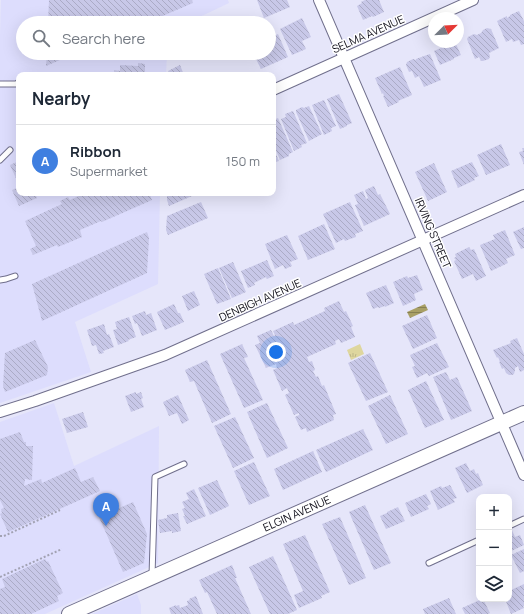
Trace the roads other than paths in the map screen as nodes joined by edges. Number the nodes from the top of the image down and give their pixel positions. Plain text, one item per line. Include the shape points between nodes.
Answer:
1 (319, 0) edge
2 (473, 0) edge
3 (344, 58) junction
4 (0, 84) edge
5 (16, 84) edge
6 (276, 89) edge
7 (10, 150) dead end
8 (0, 160) edge
9 (524, 196) edge
10 (423, 240) junction
11 (15, 276) dead end
12 (0, 280) edge
13 (0, 412) edge
14 (524, 413) edge
15 (502, 423) junction
16 (184, 464) dead end
17 (524, 475) edge
18 (524, 519) edge
19 (512, 525) edge
20 (476, 541) edge
21 (429, 563) dead end
22 (152, 577) junction
23 (69, 614) edge

1 - 3 street, IRVING STREET
2 - 3 street, SELMA AVENUE
3 - 6 street, SELMA AVENUE
3 - 10 street, IRVING STREET
4 - 5 lane
7 - 8 lane
9 - 10 street, DENBIGH AVENUE
10 - 13 street, DENBIGH AVENUE via 165,355
10 - 15 street, IRVING STREET
11 - 12 lane
14 - 15 street, ELGIN AVENUE
15 - 17 street, IRVING STREET
15 - 22 street, ELGIN AVENUE
16 - 22 lane via 155,477
18 - 19 lane
20 - 21 lane
22 - 23 street, ELGIN AVENUE

